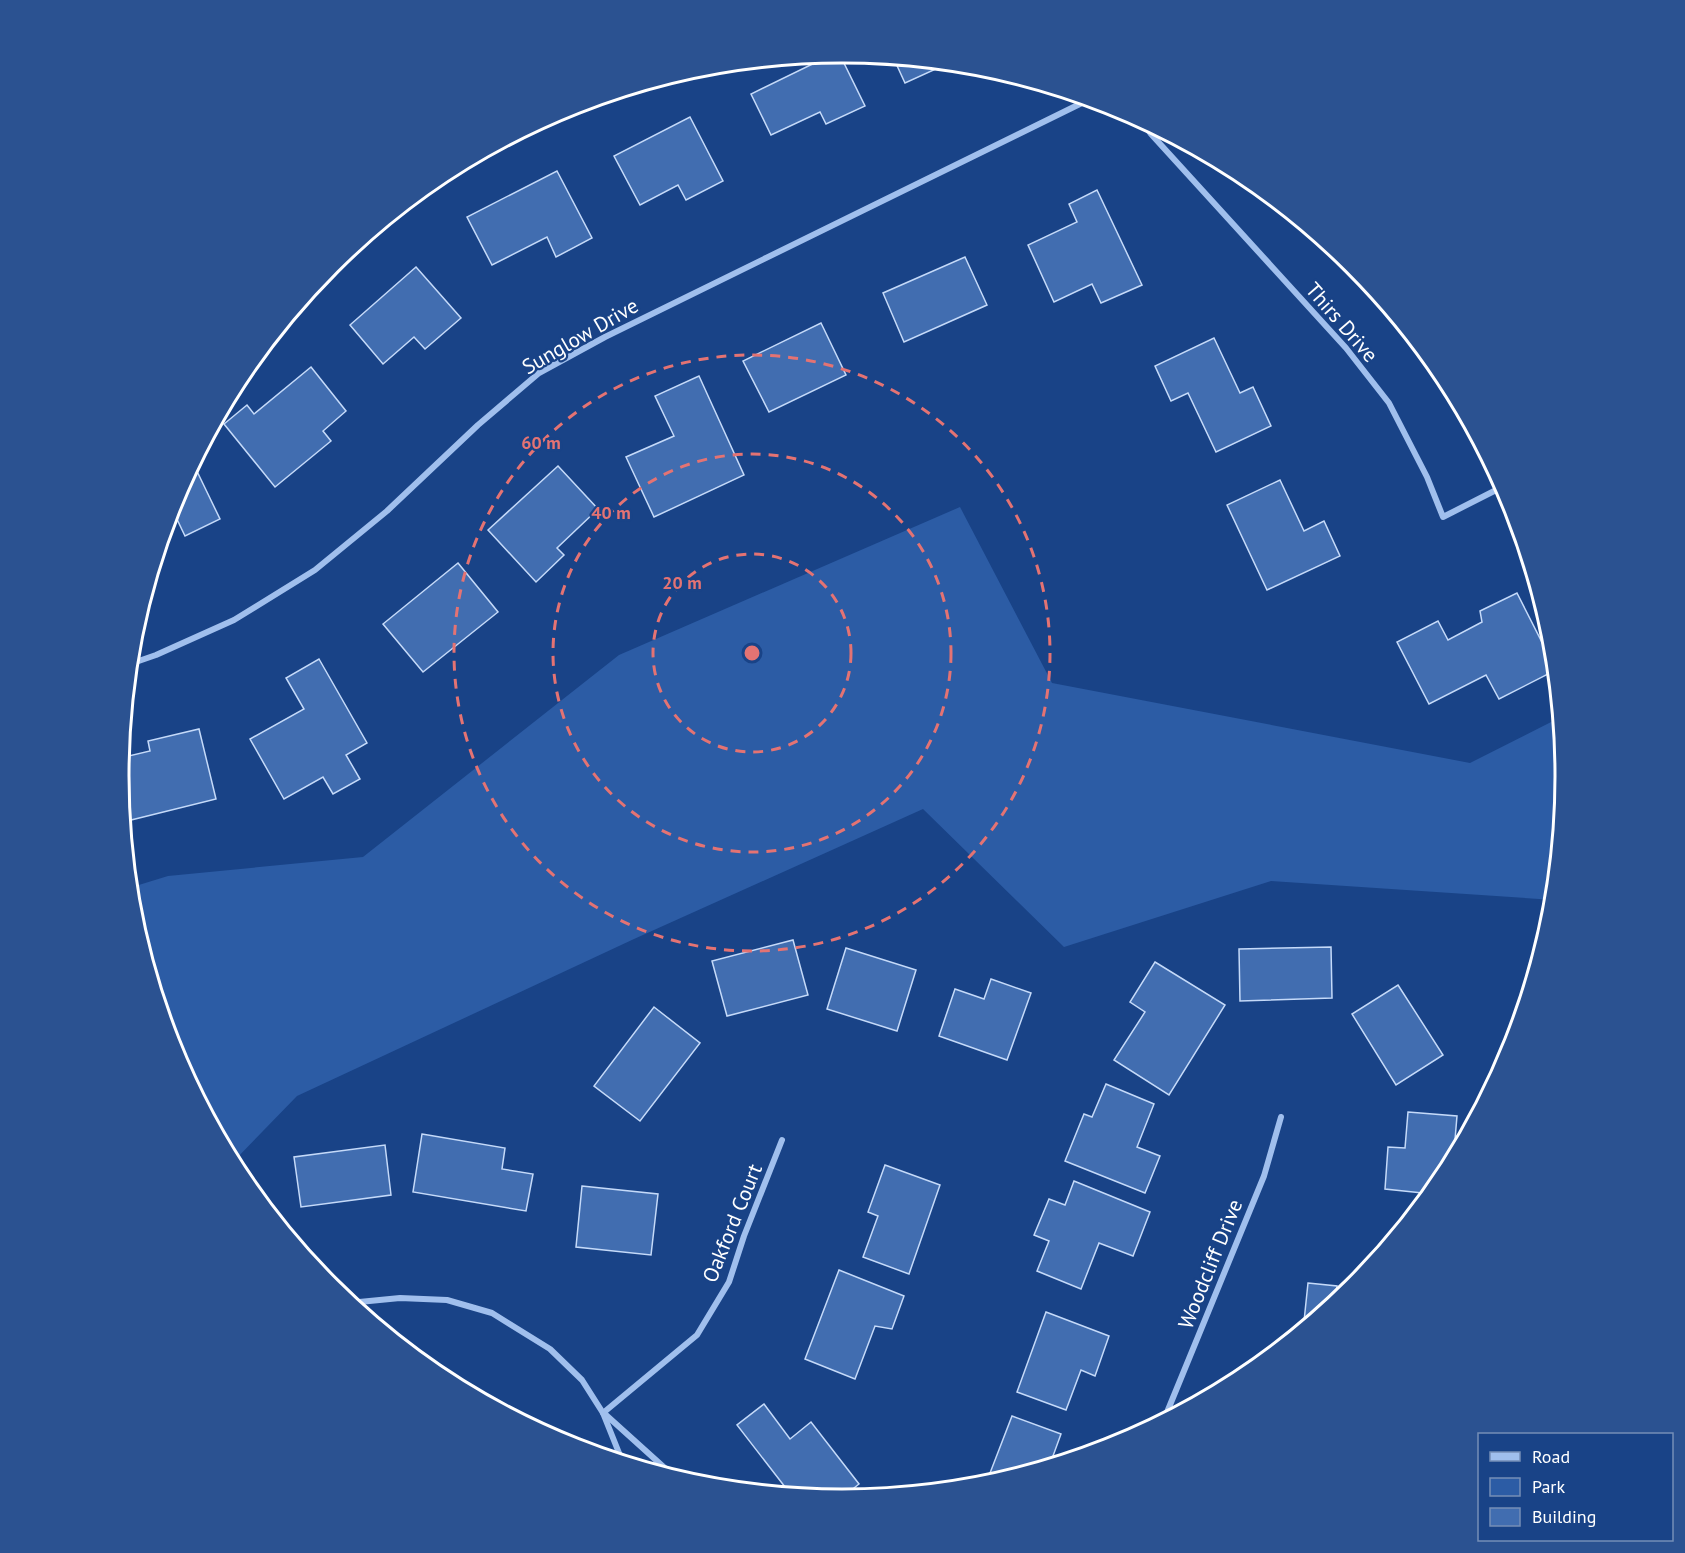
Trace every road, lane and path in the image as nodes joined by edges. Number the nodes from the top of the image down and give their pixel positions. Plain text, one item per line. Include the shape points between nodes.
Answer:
1 (1080, 104) edge
2 (1151, 134) edge
3 (1496, 490) edge
4 (139, 661) edge
5 (1281, 1117) dead end
6 (782, 1140) dead end
7 (360, 1302) edge
8 (1168, 1411) edge
9 (603, 1413) junction
10 (619, 1454) edge
11 (664, 1467) edge

1 - 4 street, Sunglow Drive via 539,373 387,511 315,570 234,620
2 - 3 street, Thirs Drive via 1346,348 1389,403 1428,477 1443,517
5 - 8 street, Woodcliff Drive via 1264,1176
6 - 9 street, Oakford Court via 729,1282 697,1335
7 - 9 street via 400,1298 447,1300 492,1313 550,1349 582,1380
9 - 10 street
9 - 11 street

